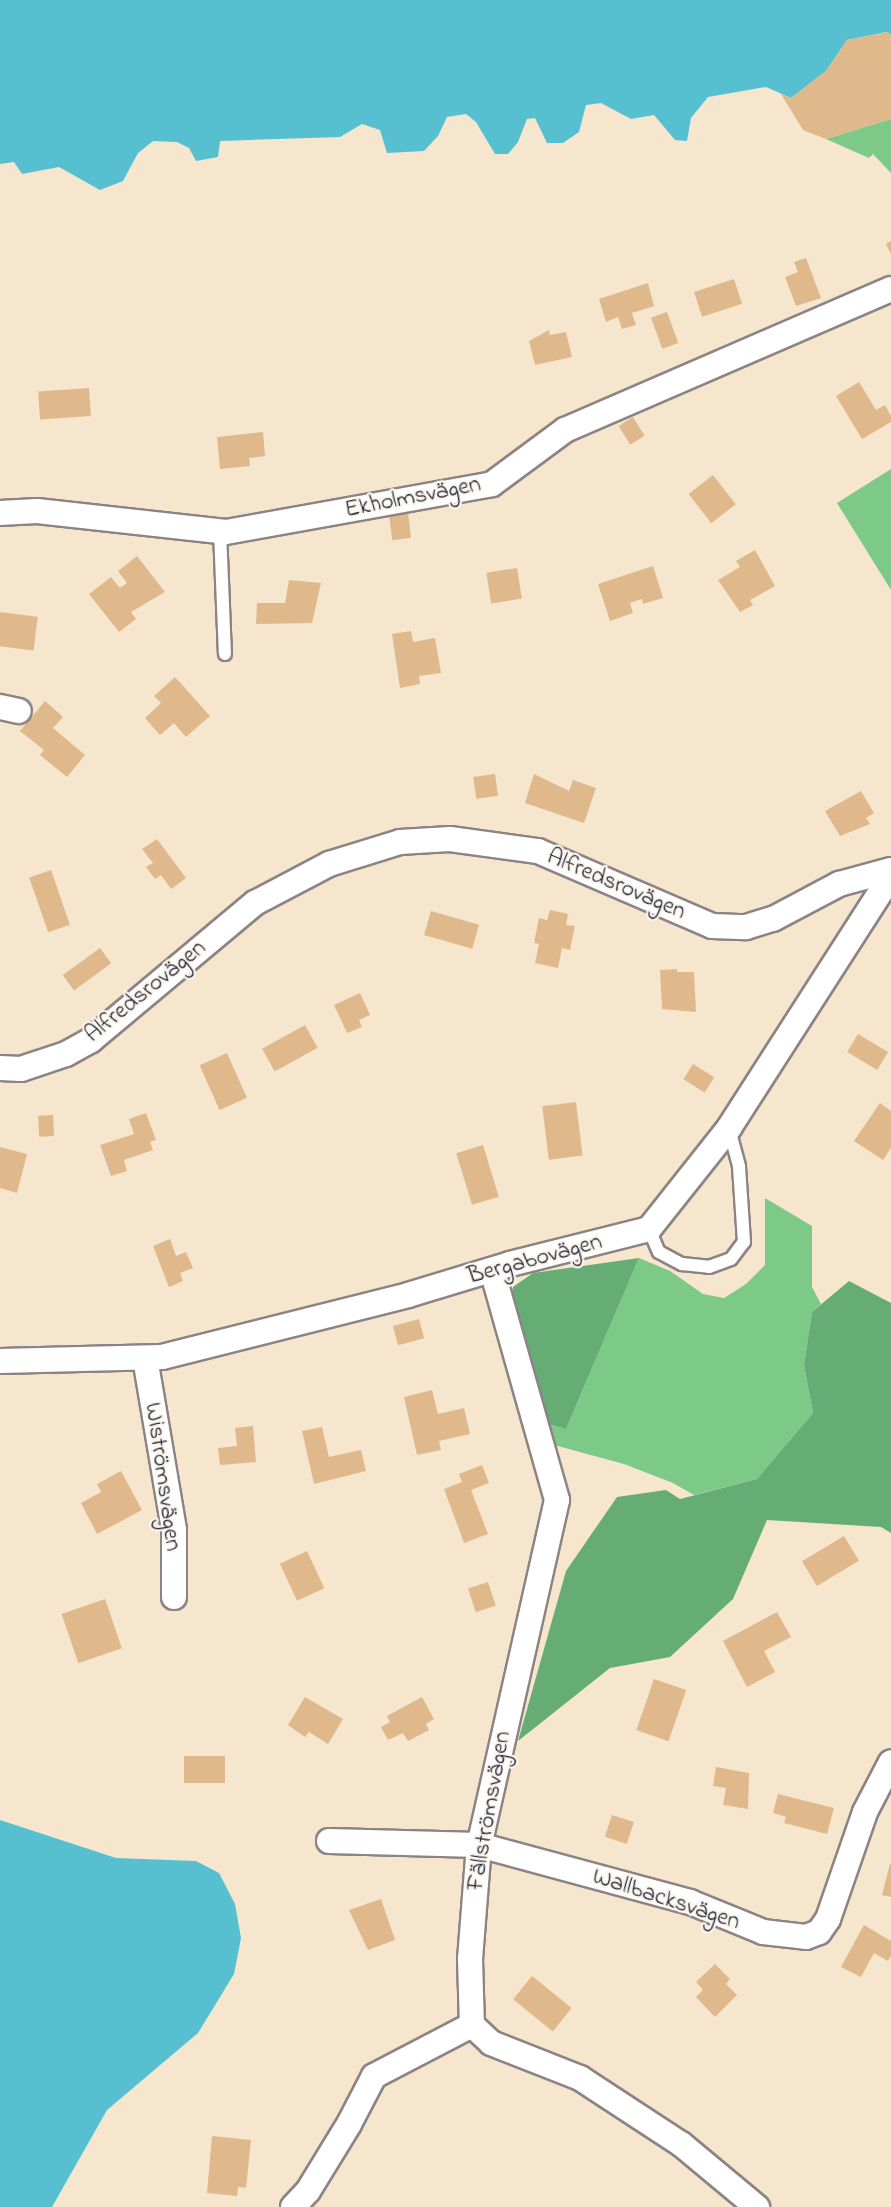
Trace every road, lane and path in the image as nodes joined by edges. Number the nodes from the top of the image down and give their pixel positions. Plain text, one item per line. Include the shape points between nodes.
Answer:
1 (891, 289) edge
2 (0, 513) edge
3 (220, 531) junction
4 (225, 654) dead end
5 (891, 870) edge
6 (891, 876) edge
7 (0, 1068) edge
8 (729, 1128) junction
9 (649, 1229) junction
10 (492, 1270) junction
11 (145, 1358) junction
12 (0, 1361) edge
13 (174, 1597) dead end
14 (891, 1762) edge
15 (329, 1841) dead end
16 (479, 1845) junction
17 (472, 2025) junction
18 (294, 2207) edge
19 (757, 2207) edge

1 - 3 street, Ekholmsvägen via 565,430 492,484
2 - 3 street, Ekholmsvägen via 37,511
3 - 4 lane
5 - 7 street, Alfredsrovägen via 839,884 773,920 746,927 712,926 538,851 450,839 400,842 329,864 255,903 83,1044 21,1069
6 - 8 street
8 - 9 street
8 - 9 lane via 739,1166 744,1242 731,1259 709,1268 682,1264 659,1252
9 - 10 street, Bergabovägen
10 - 11 street, Bergabovägen via 385,1301
10 - 16 street, Fällströmsvägen via 558,1500
11 - 12 street, Bergabovägen
11 - 13 street, Wiströmsvägen via 174,1530
14 - 16 street, Wallbacksvägen via 865,1812 828,1919 819,1932 806,1937 763,1932 690,1902
15 - 16 street, Wallbacksvägen
16 - 17 street, Fällströmsvägen via 470,1959
17 - 18 street via 374,2076 338,2144
17 - 19 street via 491,2043 580,2078 681,2144

